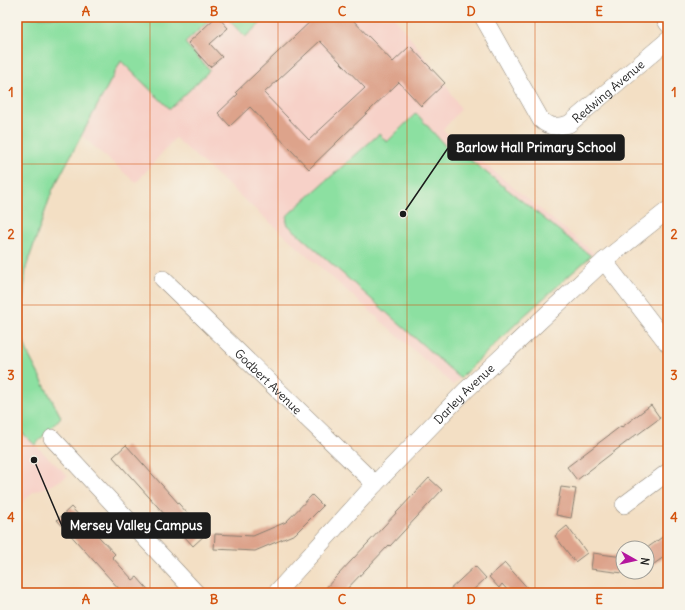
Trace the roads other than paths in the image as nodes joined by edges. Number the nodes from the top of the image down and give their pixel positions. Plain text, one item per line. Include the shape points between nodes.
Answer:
1 (483, 17) edge
2 (664, 17) edge
3 (668, 24) edge
4 (668, 40) edge
5 (668, 210) edge
6 (604, 261) junction
7 (163, 279) dead end
8 (668, 344) edge
9 (52, 438) dead end
10 (668, 472) edge
11 (375, 484) junction
12 (624, 505) dead end
13 (196, 593) edge
14 (276, 593) edge

1 - 4 street, Redwing Avenue via 541,120 552,126 569,124
2 - 3 street
5 - 6 street, Darley Avenue
6 - 8 street
6 - 11 street, Darley Avenue via 466,390
7 - 11 street, Godbert Avenue
9 - 13 street
10 - 12 street
11 - 14 street, Darley Avenue

